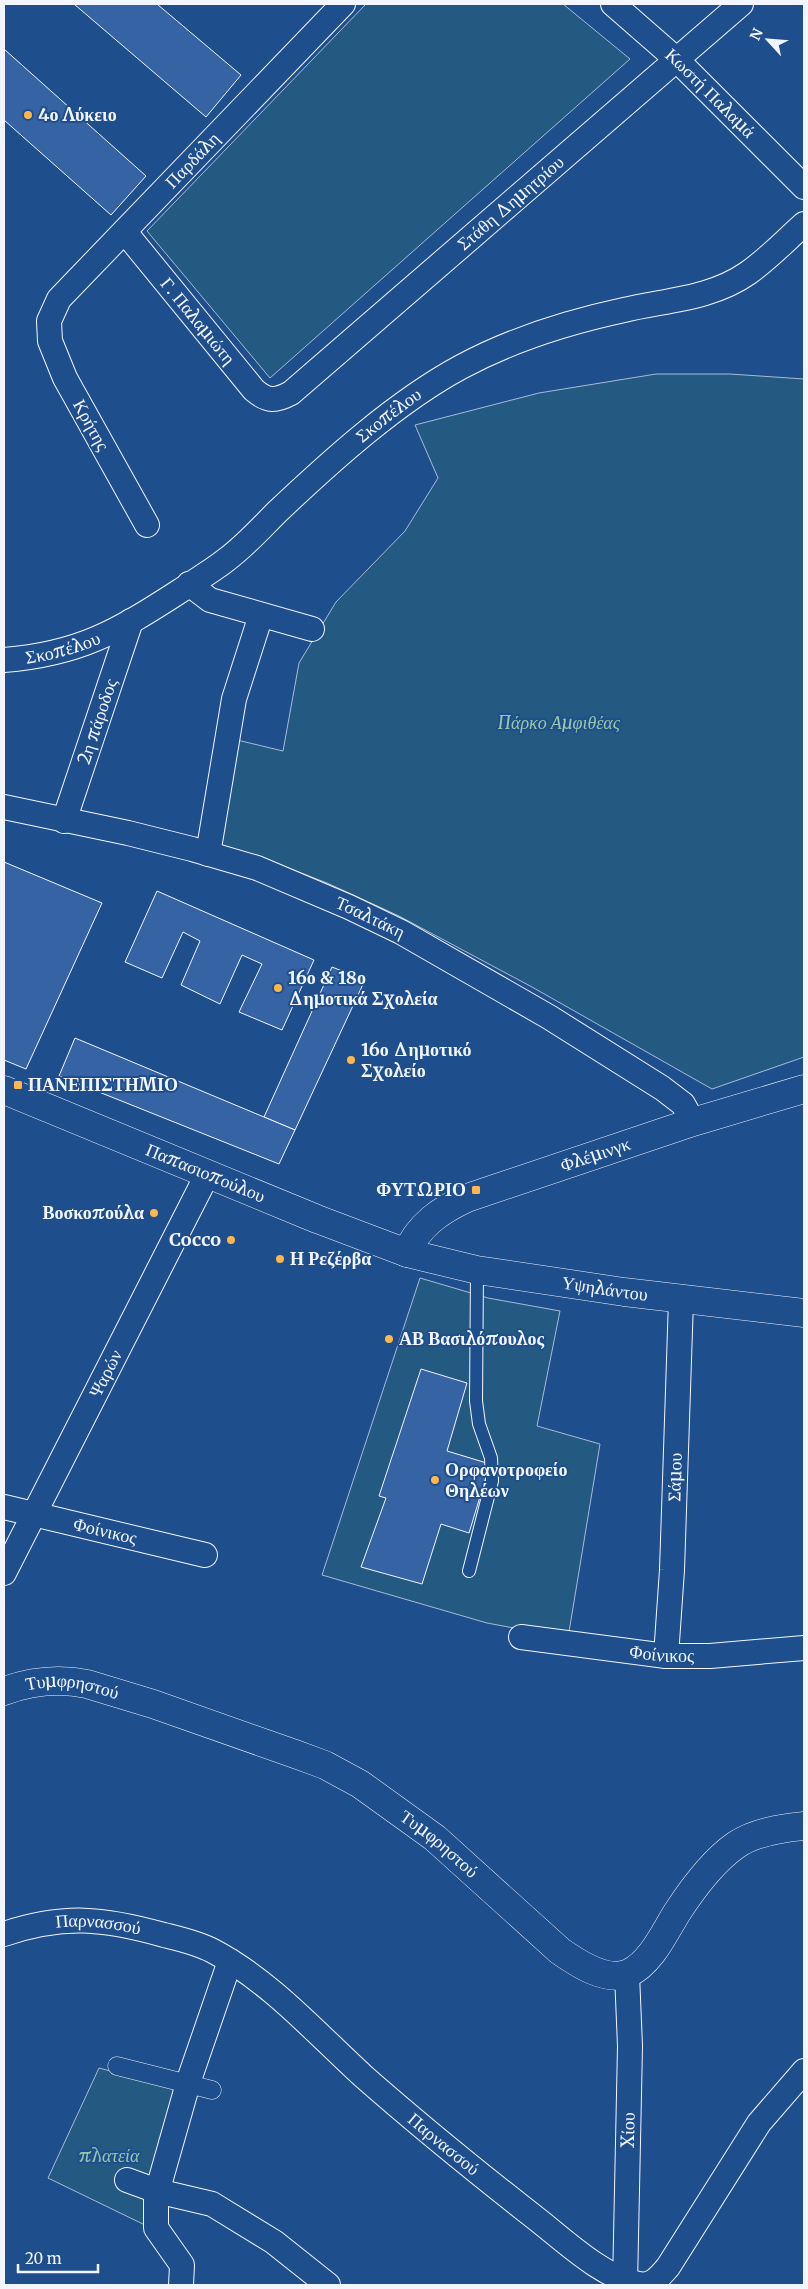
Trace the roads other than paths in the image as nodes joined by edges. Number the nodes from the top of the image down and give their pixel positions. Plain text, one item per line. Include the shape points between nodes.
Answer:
1 (344, 4) edge
2 (613, 4) edge
3 (741, 4) edge
4 (676, 58) junction
5 (804, 187) edge
6 (804, 224) edge
7 (125, 232) junction
8 (49, 321) joint
9 (277, 400) joint
10 (147, 525) dead end
11 (189, 584) junction
12 (261, 616) junction
13 (131, 622) junction
14 (312, 629) dead end
15 (4, 647) edge
16 (15, 659) edge
17 (4, 808) edge
18 (64, 821) junction
19 (208, 854) junction
20 (804, 1089) edge
21 (4, 1090) edge
22 (694, 1122) junction
23 (208, 1173) junction
24 (407, 1253) junction
25 (476, 1270) junction
26 (681, 1300) junction
27 (804, 1313) edge
28 (4, 1507) edge
29 (35, 1515) junction
30 (205, 1555) dead end
31 (469, 1571) dead end
32 (4, 1573) edge
33 (521, 1637) dead end
34 (804, 1648) edge
35 (666, 1656) junction
36 (4, 1691) edge
37 (804, 1826) edge
38 (4, 1934) edge
39 (230, 1961) junction
40 (627, 1974) junction
41 (117, 2066) dead end
42 (804, 2071) edge
43 (188, 2084) junction
44 (212, 2090) dead end
45 (127, 2180) dead end
46 (157, 2191) junction
47 (625, 2282) edge
48 (181, 2285) edge
49 (328, 2285) edge

1 - 7 street, Παρδάλη
2 - 4 street, Κωστή Παλαμά
3 - 4 street, Στάθη Δημητρίου
4 - 5 street, Κωστή Παλαμά
4 - 9 street, Στάθη Δημητρίου via 291,393
6 - 11 street, Σκοπέλου via 748,274 723,286 682,300 575,322 517,342 422,389 309,484 226,560
7 - 8 street, Παρδάλη via 60,299
7 - 9 street, Γ. Παλαμιώτη via 254,390
8 - 10 street, Κρήτης via 50,341 65,378
11 - 12 street via 210,600
11 - 13 street, Σκοπέλου
12 - 14 street
12 - 19 street via 234,699
13 - 16 street, Σκοπέλου via 81,646
13 - 18 street, 2η πάροδος
15 - 16 street
17 - 18 street, Τσαλτάκη
18 - 19 street, Τσαλτάκη via 128,833
19 - 22 street, Τσαλτάκη via 275,875 401,932 549,1017 662,1088 683,1104
20 - 22 main road, Φλέμινγκ
21 - 23 main road, Παπασιοπούλου
22 - 24 main road, Φλέμινγκ via 467,1198 435,1216 416,1235
23 - 24 main road, Παπασιοπούλου
23 - 29 street, Ψαρών
24 - 25 main road, Υψηλάντου
25 - 26 main road, Υψηλάντου
25 - 31 lane via 476,1401 479,1424 491,1458 492,1481
26 - 27 main road, Υψηλάντου
26 - 35 street, Σάμου
28 - 29 street, Φοίνικος
29 - 30 street, Φοίνικος
29 - 32 street, Ψαρών
33 - 35 street, Φοίνικος
34 - 35 street, Φοίνικος via 710,1656
36 - 40 main road, Τυμφρηστού via 39,1681 87,1684 325,1765 382,1798 435,1838 579,1965 594,1971
37 - 40 main road via 754,1835 730,1850 687,1898 651,1953
38 - 39 street, Παρνασσού via 46,1922 98,1920 183,1940
39 - 43 street
39 - 47 street, Παρνασσού via 288,2006 385,2096 463,2161 586,2258
40 - 47 street, Χίου via 630,2065
41 - 43 street
42 - 47 street, Παρνασσού via 758,2123 662,2274 645,2285
43 - 44 street
43 - 46 street
45 - 46 street
46 - 48 street via 154,2223 182,2265
46 - 49 street via 212,2204 274,2242

